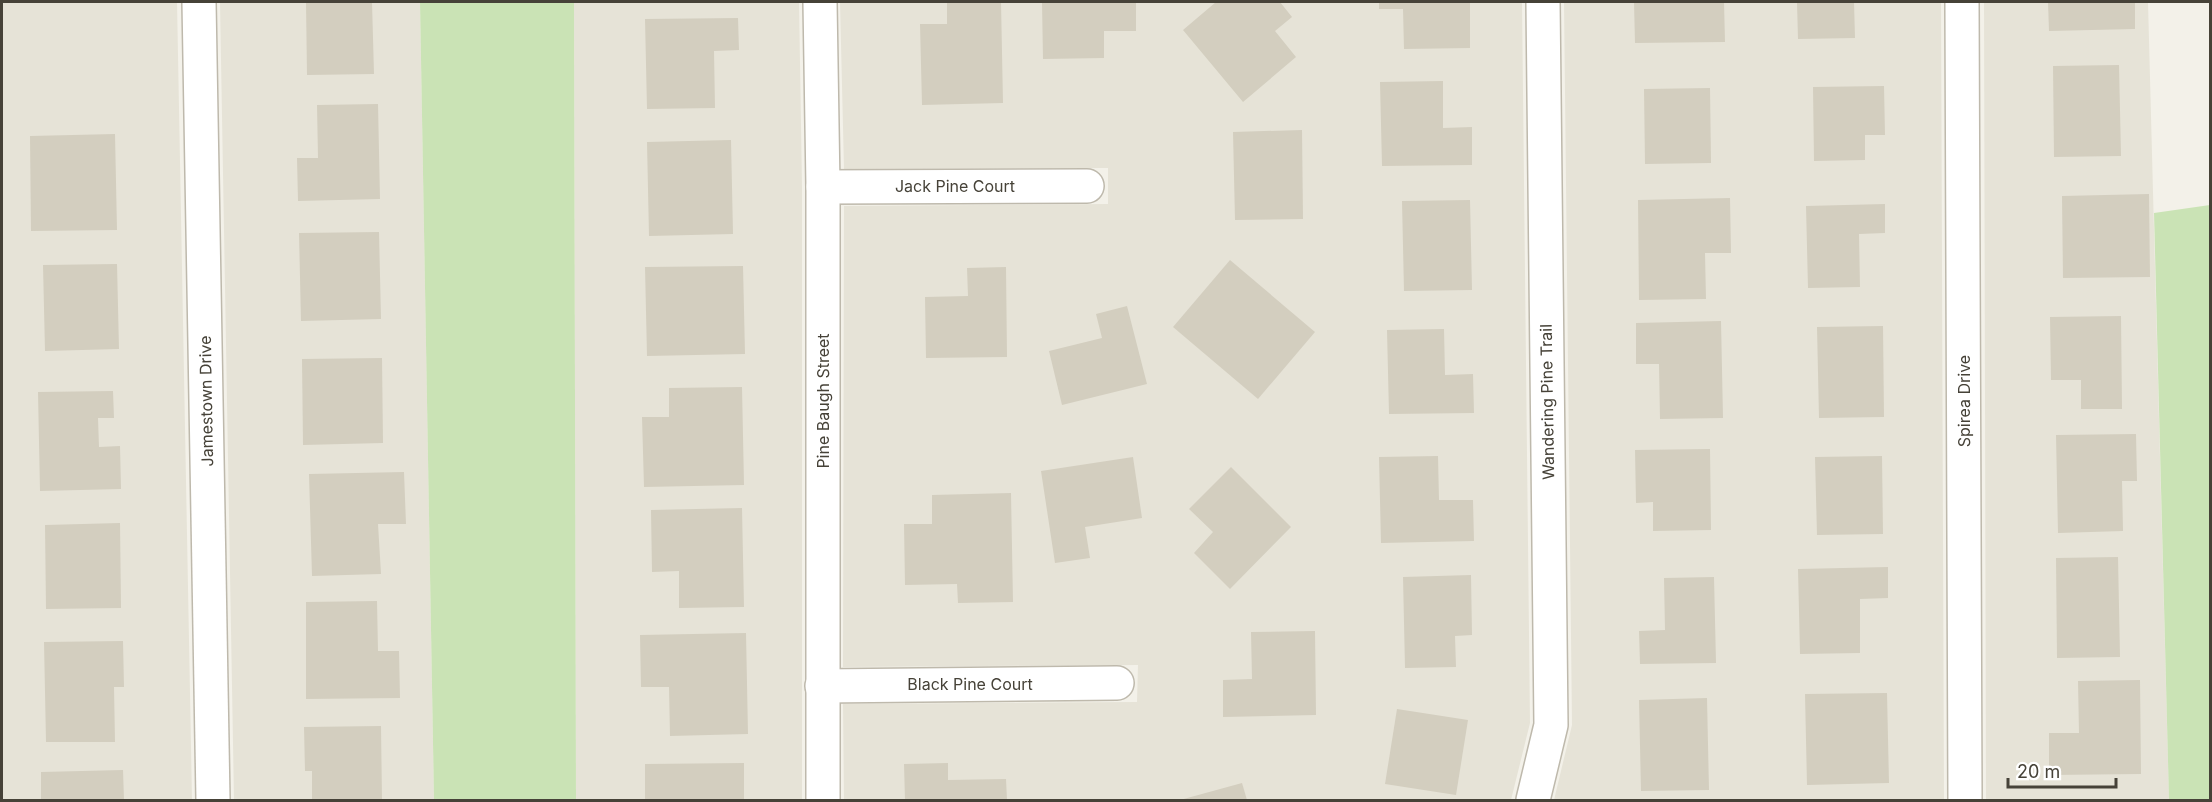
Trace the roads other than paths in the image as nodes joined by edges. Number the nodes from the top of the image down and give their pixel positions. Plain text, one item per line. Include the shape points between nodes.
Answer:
1 (199, 2) edge
2 (820, 2) edge
3 (1543, 2) edge
4 (1962, 2) edge
5 (1087, 186) dead end
6 (824, 187) junction
7 (1117, 683) dead end
8 (822, 686) junction
9 (213, 801) edge
10 (823, 801) edge
11 (1533, 801) edge
12 (1965, 801) edge

1 - 9 street, Jamestown Drive
2 - 6 street, Pine Baugh Street
3 - 11 street, Wandering Pine Trail via 1551,725
4 - 12 street, Spirea Drive
5 - 6 street, Jack Pine Court
6 - 8 street, Pine Baugh Street
7 - 8 street, Black Pine Court
8 - 10 street, Pine Baugh Street

